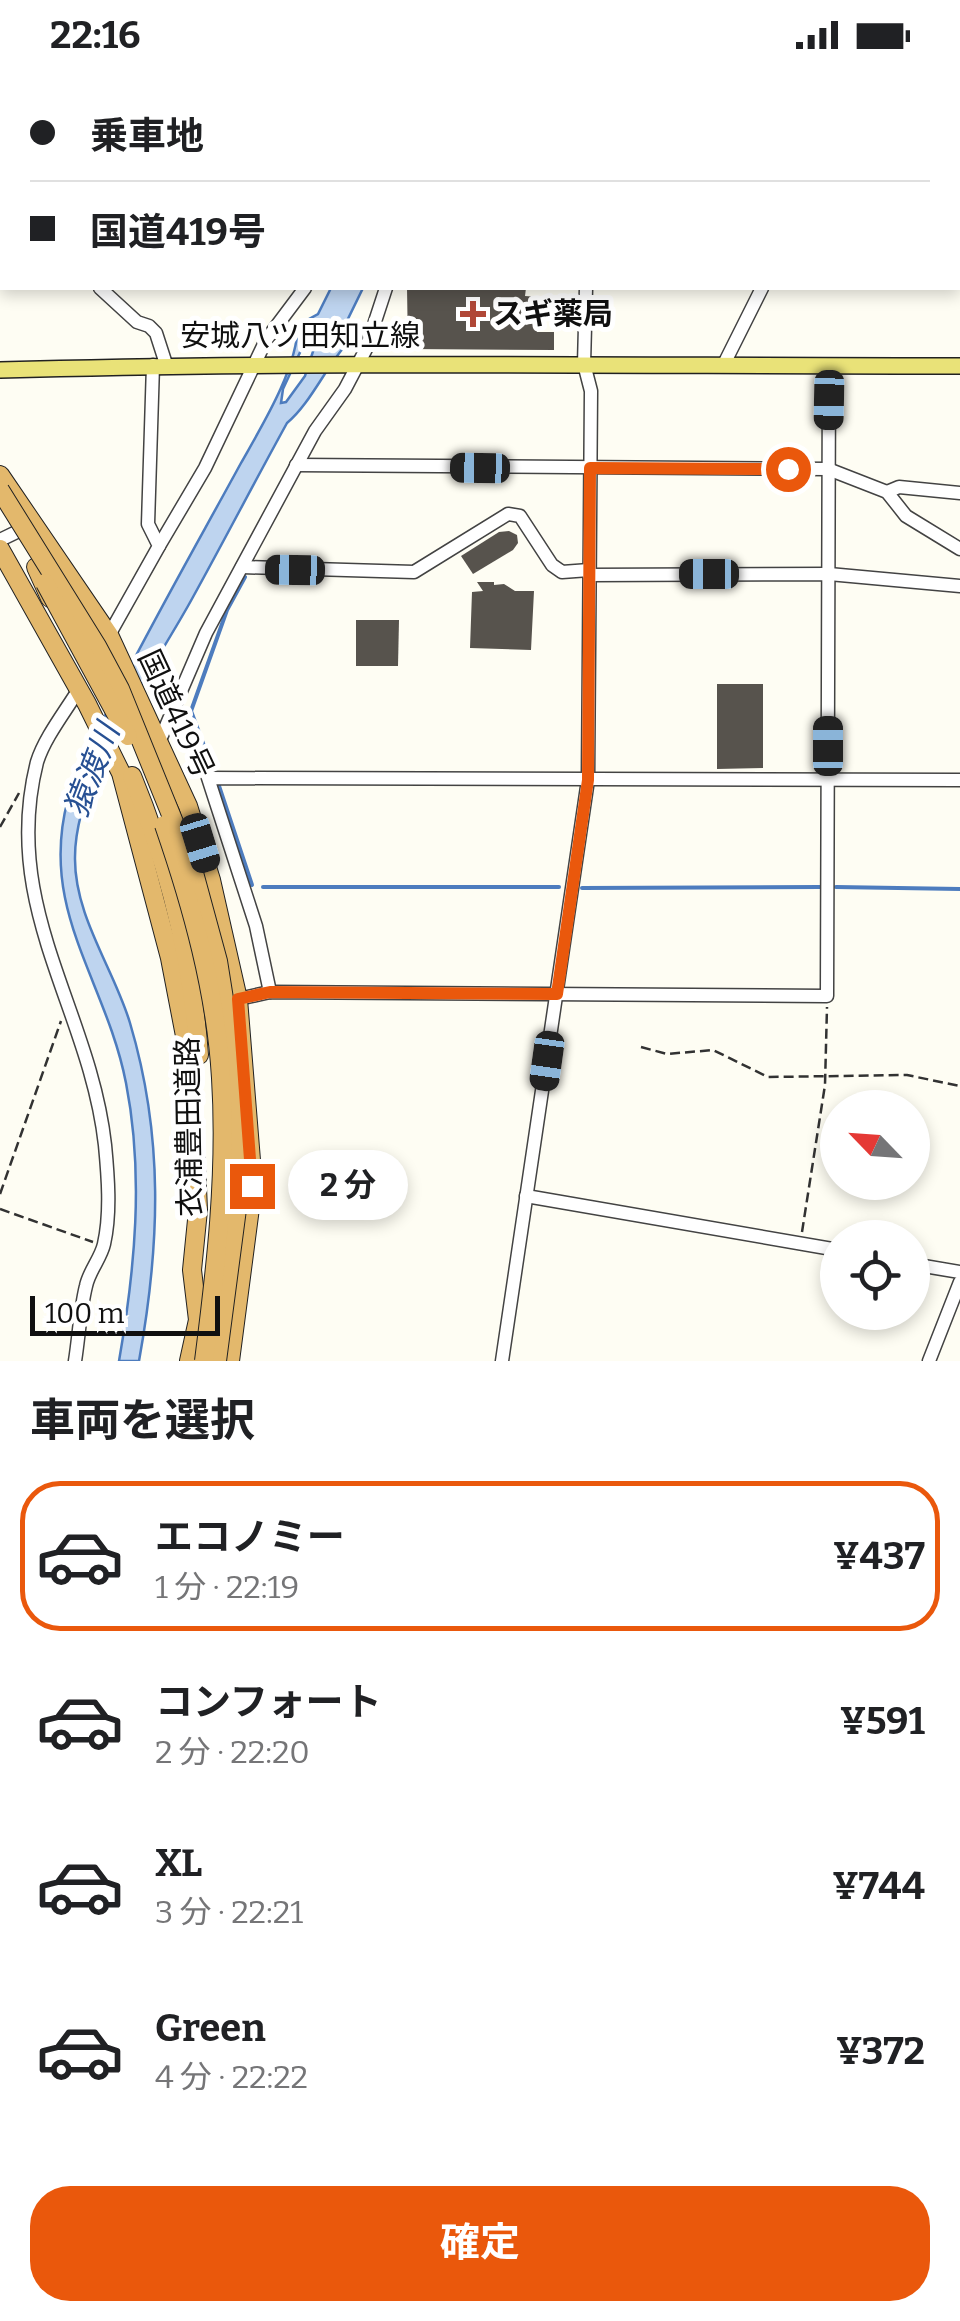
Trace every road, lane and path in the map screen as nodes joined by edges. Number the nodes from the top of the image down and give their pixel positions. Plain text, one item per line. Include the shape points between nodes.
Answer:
1 (102, 290) edge
2 (304, 290) edge
3 (385, 290) edge
4 (586, 290) edge
5 (761, 290) edge
6 (358, 364) junction
7 (584, 364) junction
8 (159, 365) junction
9 (257, 366) junction
10 (723, 366) junction
11 (829, 366) junction
12 (960, 366) edge
13 (0, 370) edge
14 (296, 466) junction
15 (590, 468) junction
16 (828, 469) junction
17 (0, 476) edge
18 (0, 490) edge
19 (887, 492) junction
20 (960, 494) edge
21 (0, 509) edge
22 (32, 525) junction
23 (0, 540) edge
24 (159, 546) junction
25 (0, 549) edge
26 (960, 549) edge
27 (242, 567) junction
28 (36, 568) junction
29 (589, 573) junction
30 (829, 574) junction
31 (960, 586) edge
32 (109, 636) junction
33 (83, 696) junction
34 (156, 733) junction
35 (588, 780) junction
36 (828, 780) junction
37 (960, 780) edge
38 (270, 992) junction
39 (557, 994) junction
40 (827, 996) junction
41 (238, 999) junction
42 (65, 1010) junction
43 (641, 1047) dead end
44 (826, 1077) junction
45 (960, 1086) edge
46 (0, 1194) edge
47 (526, 1196) junction
48 (0, 1210) edge
49 (800, 1244) junction
50 (104, 1246) junction
51 (820, 1247) edge
52 (930, 1267) edge
53 (960, 1272) edge
54 (960, 1282) edge
55 (198, 1320) junction
56 (75, 1361) edge
57 (190, 1361) edge
58 (204, 1361) edge
59 (217, 1361) edge
60 (230, 1361) edge
61 (502, 1361) edge
62 (929, 1361) edge

1 - 8 street via 156,333
2 - 9 street via 266,340
3 - 6 street
4 - 7 street
5 - 10 street
6 - 7 main road, 安城八ツ田知立線
6 - 9 main road, 安城八ツ田知立線
6 - 14 street
7 - 10 main road, 安城八ツ田知立線
7 - 15 street via 591,391
8 - 9 main road, 安城八ツ田知立線
8 - 13 main road, 安城八ツ田知立線
8 - 24 street via 148,524
9 - 24 street
10 - 11 main road, 安城八ツ田知立線
11 - 12 main road, 安城八ツ田知立線
11 - 16 street
14 - 15 street
14 - 27 street
15 - 16 street
15 - 29 street
16 - 19 street
16 - 30 street
17 - 22 highway, 国道419号
18 - 59 highway, 衣浦豊田道路, bridge via 120,689 193,868 218,961 238,1087 237,1209
19 - 20 street via 899,487
19 - 26 street via 906,516
21 - 28 highway, 衣浦豊田道路
22 - 23 street
22 - 32 highway, 国道419号
24 - 32 street
25 - 33 highway
27 - 29 street via 414,572 508,514 520,516 552,565
27 - 34 street
28 - 55 highway, 衣浦豊田道路, bridge via 153,827 183,937 195,1000 208,1180
28 - 58 highway, 衣浦豊田道路, bridge via 124,728 174,854 202,948 221,1076 222,1160
29 - 30 street
29 - 35 street
30 - 31 street
30 - 36 street
32 - 34 highway, 国道419号
33 - 42 street via 38,760 25,836 32,912
33 - 55 highway via 121,773 186,1041 196,1155 192,1270
34 - 41 highway, 国道419号 via 211,880
35 - 36 street
35 - 38 street via 208,778
35 - 39 street
36 - 37 street
36 - 40 street
38 - 39 street
38 - 41 street
39 - 40 street
39 - 47 street
40 - 44 path
41 - 60 highway, 国道419号 via 252,1186
42 - 46 path
42 - 50 street via 96,1092 107,1200
43 - 44 path via 667,1054 712,1050 768,1077
44 - 45 path via 923,1076
44 - 49 path
47 - 49 street
47 - 61 street
48 - 50 path
49 - 51 street
50 - 56 street via 86,1282
52 - 53 street
54 - 62 street
55 - 57 highway

